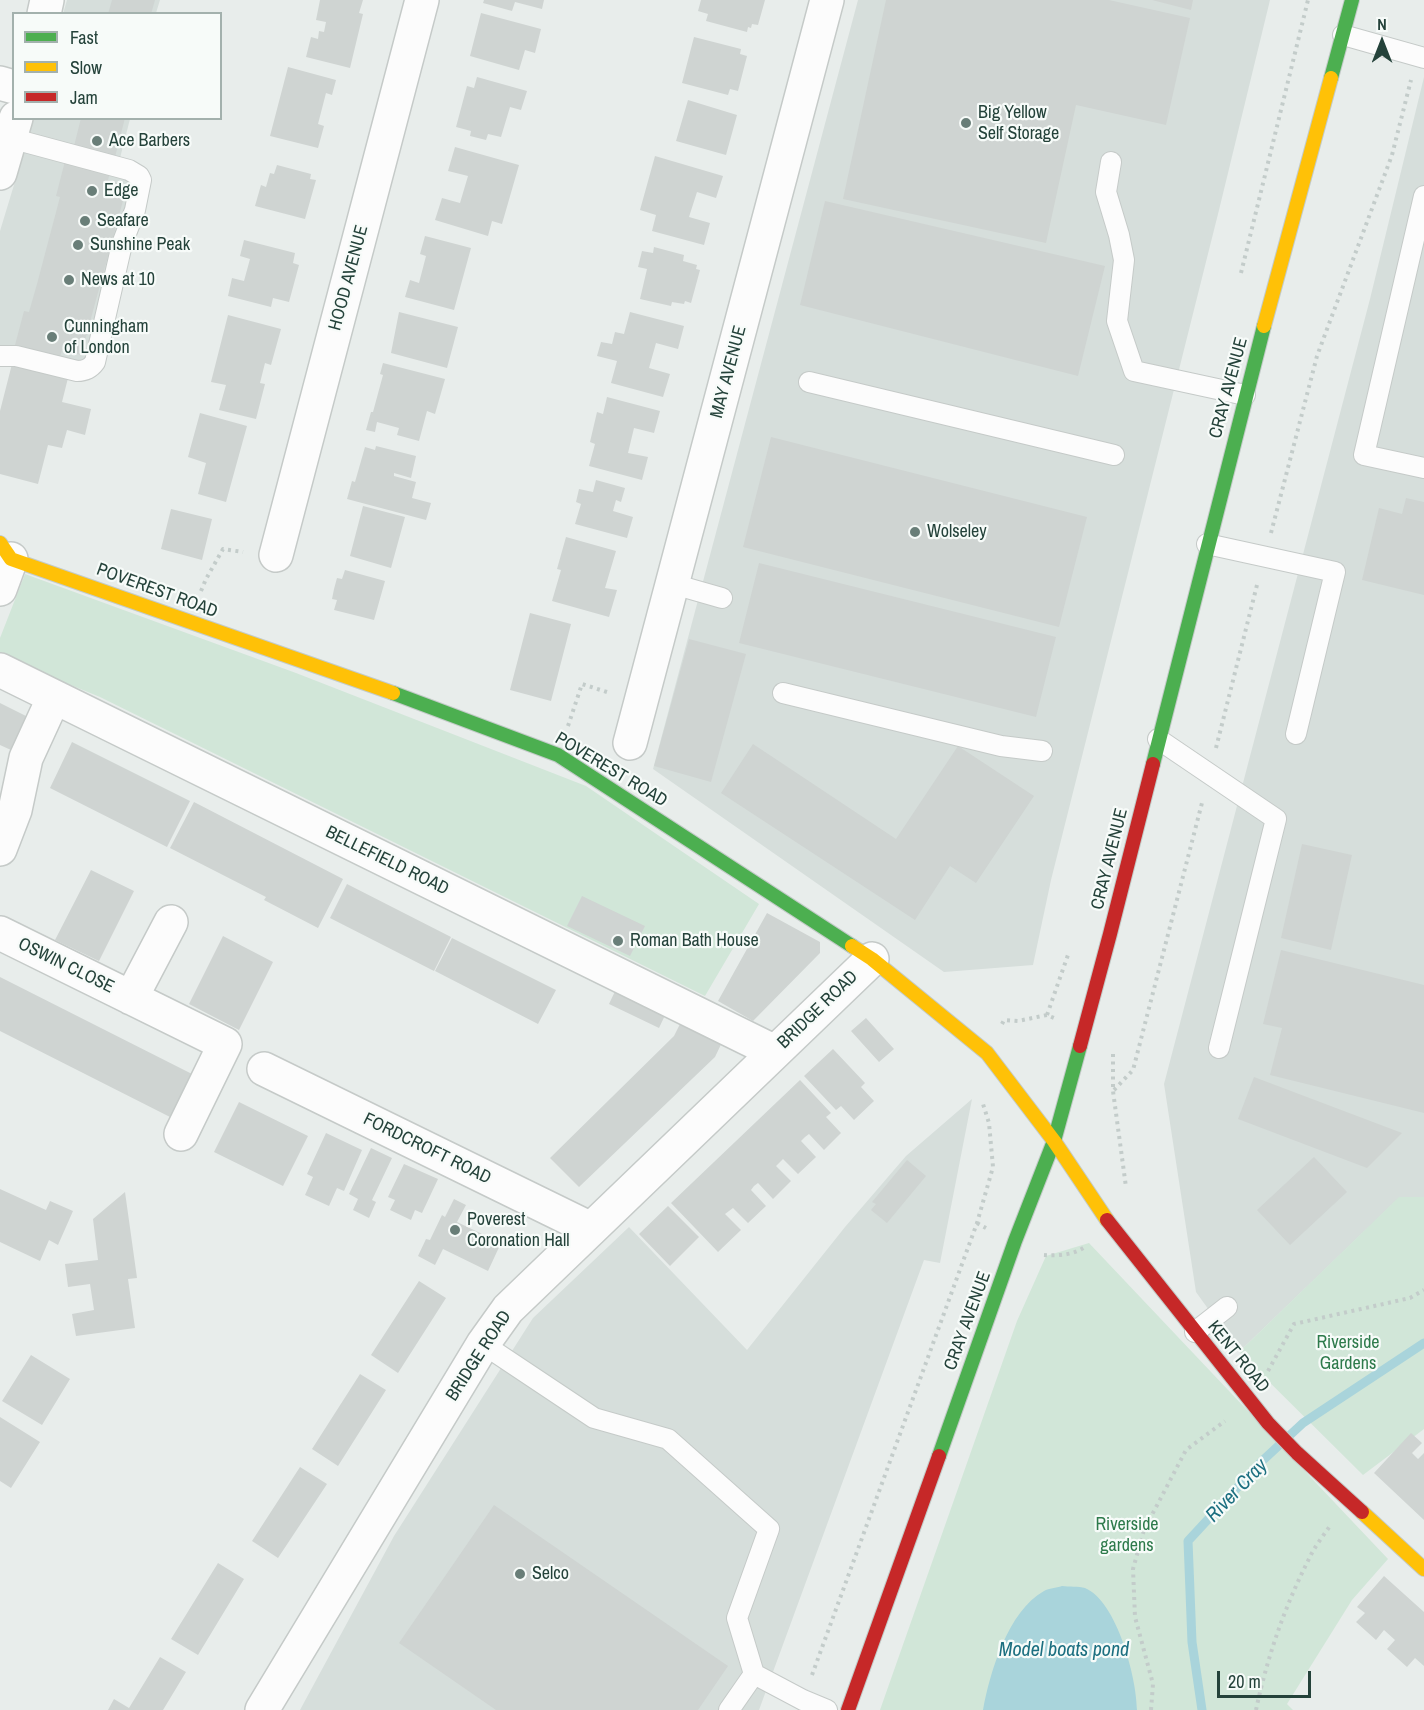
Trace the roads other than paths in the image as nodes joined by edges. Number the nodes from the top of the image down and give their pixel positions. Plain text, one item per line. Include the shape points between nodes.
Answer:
1 (422, 0) edge
2 (827, 0) edge
3 (1352, 0) edge
4 (1343, 35) junction
5 (1424, 58) edge
6 (13, 128) edge
7 (1111, 162) dead end
8 (0, 173) edge
9 (1424, 196) edge
10 (0, 356) edge
11 (809, 382) dead end
12 (1245, 395) junction
13 (1114, 455) dead end
14 (1424, 468) edge
15 (1208, 544) junction
16 (6, 551) edge
17 (276, 555) road end
18 (673, 584) junction
19 (0, 589) edge
20 (722, 598) dead end
21 (0, 670) edge
22 (783, 693) dead end
23 (54, 697) junction
24 (1296, 734) dead end
25 (1158, 739) junction
26 (630, 743) dead end
27 (1042, 751) dead end
28 (0, 849) edge
29 (171, 922) dead end
30 (0, 933) edge
31 (872, 958) junction
32 (131, 998) junction
33 (1219, 1048) dead end
34 (774, 1052) junction
35 (264, 1069) dead end
36 (181, 1134) dead end
37 (1054, 1141) junction
38 (591, 1229) junction
39 (1227, 1307) dead end
40 (1194, 1332) junction
41 (483, 1344) junction
42 (1424, 1569) edge
43 (754, 1674) junction
44 (262, 1710) edge
45 (729, 1710) edge
46 (828, 1710) edge
47 (848, 1710) edge

1 - 17 street, HOOD AVENUE
2 - 18 street, MAY AVENUE
3 - 4 street, CRAY AVENUE
4 - 5 lane
4 - 12 street, CRAY AVENUE
6 - 8 street
6 - 10 lane via 129,170 141,180 92,367 77,372 16,356
7 - 12 lane via 1106,192 1124,260 1117,321 1134,371
9 - 14 lane via 1364,455
11 - 13 lane
12 - 15 street, CRAY AVENUE
15 - 24 lane via 1335,572
15 - 25 street, CRAY AVENUE
16 - 19 street
16 - 31 street, POVEREST ROAD via 558,755
18 - 20 lane
18 - 26 street, MAY AVENUE
21 - 23 street, BELLEFIELD ROAD
22 - 27 lane via 1001,746
23 - 28 street via 26,758 15,810
23 - 34 street, BELLEFIELD ROAD
25 - 33 lane via 1276,819
25 - 37 street, CRAY AVENUE
29 - 32 street, OSWIN CLOSE
30 - 32 street, OSWIN CLOSE
31 - 34 street, BRIDGE ROAD
31 - 37 street, POVEREST ROAD via 987,1053
32 - 36 street, OSWIN CLOSE via 225,1044
34 - 38 street, BRIDGE ROAD
35 - 38 street, FORDCROFT ROAD
37 - 40 street, KENT ROAD via 1109,1222
37 - 47 street, CRAY AVENUE
38 - 41 street, BRIDGE ROAD via 508,1309
39 - 40 lane
40 - 42 street, KENT ROAD via 1297,1453
41 - 43 lane via 594,1418 668,1439 769,1529 737,1618
41 - 44 street, BRIDGE ROAD
43 - 45 lane
43 - 46 lane

